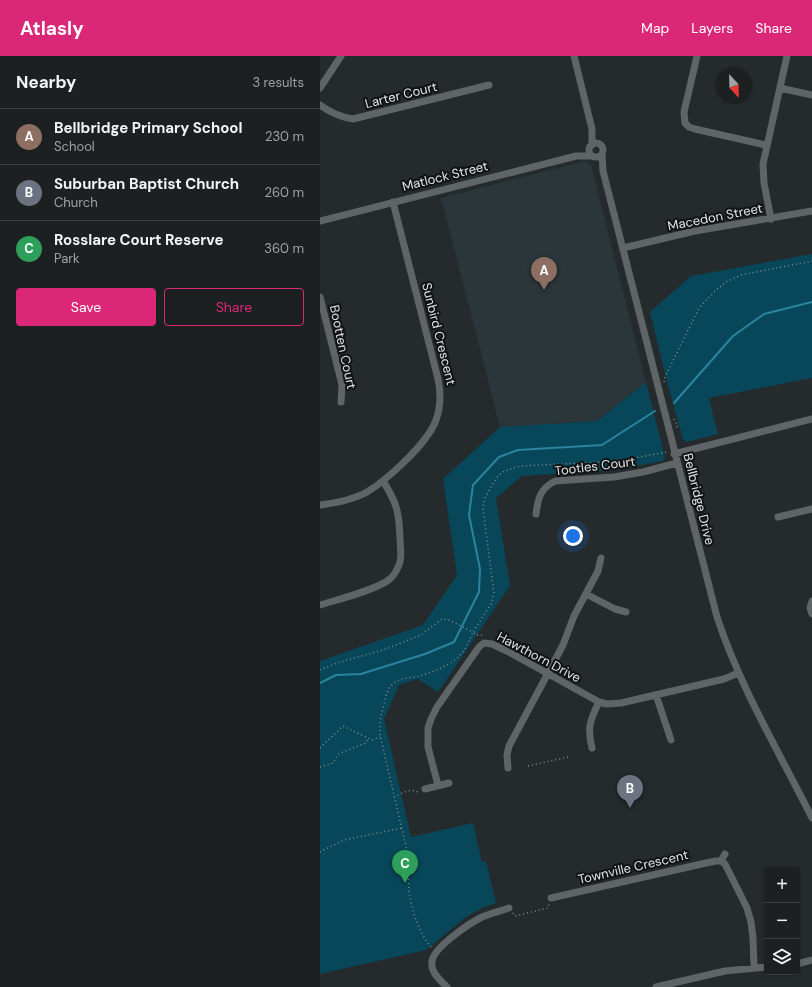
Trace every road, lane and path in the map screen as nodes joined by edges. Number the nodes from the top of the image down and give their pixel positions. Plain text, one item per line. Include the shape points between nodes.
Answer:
1 (341, 56) edge
2 (574, 56) edge
3 (697, 56) edge
4 (787, 56) edge
5 (489, 85) dead end
6 (320, 88) edge
7 (780, 88) junction
8 (812, 95) edge
9 (320, 105) edge
10 (592, 129) junction
11 (600, 145) junction
12 (766, 145) junction
13 (591, 146) junction
14 (602, 154) junction
15 (576, 156) junction
16 (592, 156) junction
17 (603, 171) junction
18 (393, 202) junction
19 (812, 212) edge
20 (771, 219) junction
21 (320, 221) edge
22 (623, 248) junction
23 (320, 297) edge
24 (341, 402) dead end
25 (812, 420) edge
26 (674, 454) junction
27 (677, 463) junction
28 (383, 481) junction
29 (320, 505) edge
30 (812, 509) edge
31 (536, 514) dead end
32 (778, 517) dead end
33 (601, 558) dead end
34 (586, 594) junction
35 (803, 600) dead end
36 (812, 602) edge
37 (320, 605) edge
38 (626, 612) dead end
39 (812, 614) edge
40 (484, 635) dead end
41 (738, 673) junction
42 (548, 674) junction
43 (656, 695) junction
44 (598, 702) junction
45 (380, 737) junction
46 (368, 738) junction
47 (671, 740) dead end
48 (320, 748) edge
49 (592, 748) dead end
50 (568, 757) dead end
51 (528, 766) dead end
52 (320, 767) edge
53 (508, 768) dead end
54 (449, 783) dead end
55 (438, 786) junction
56 (422, 790) joint
57 (394, 797) junction
58 (812, 800) edge
59 (805, 804) junction
60 (812, 818) edge
61 (402, 828) junction
62 (320, 852) edge
63 (725, 854) dead end
64 (721, 862) junction
65 (551, 898) joint
66 (509, 908) joint
67 (436, 952) junction
68 (812, 960) edge
69 (800, 963) edge
70 (764, 967) edge
71 (754, 968) junction
72 (447, 987) edge
73 (656, 987) edge

1 - 6 street
2 - 10 street
3 - 12 street via 684,112 685,123 695,129
4 - 7 street
5 - 9 street, Larter Court via 353,119 332,113
7 - 8 street
7 - 12 street
10 - 11 street
10 - 13 street
11 - 13 street via 596,143
11 - 14 street
12 - 20 street via 764,183
13 - 15 street, Matlock Street
13 - 16 street via 589,152
14 - 16 street via 598,157
14 - 17 street, Bellbridge Drive
15 - 16 street, Matlock Street
15 - 18 street, Matlock Street
16 - 17 street, Bellbridge Drive
17 - 22 street, Bellbridge Drive
18 - 21 street, Matlock Street
18 - 28 street, Sunbird Crescent via 441,394 436,422 413,452
19 - 20 street, Macedon Street
20 - 22 street, Macedon Street via 695,231
22 - 26 street, Bellbridge Drive
23 - 24 street, Bootten Court via 342,385
25 - 26 street
26 - 27 street, Bellbridge Drive
27 - 31 street, Tootles Court via 614,477 555,481 542,490
27 - 41 street, Bellbridge Drive via 717,617
28 - 29 street, Sunbird Crescent via 353,498
28 - 37 street via 397,507 400,562 397,570 391,578 377,586
30 - 32 street
33 - 34 street via 598,571
34 - 38 street
34 - 42 street
35 - 36 street
36 - 39 street
40 - 45 path via 473,632 463,652 446,666 399,680 391,686 382,712
41 - 43 street, Hawthorn Drive via 724,679
41 - 59 street, Bellbridge Drive
42 - 44 street, Hawthorn Drive
42 - 53 street via 509,746
42 - 55 street, Hawthorn Drive via 492,644 481,645 430,719 428,747
43 - 44 street, Hawthorn Drive via 613,704
43 - 47 street
44 - 49 street via 589,728
45 - 46 path via 372,740
45 - 57 path
46 - 48 path via 343,726
46 - 52 path via 366,743 338,754 333,763
50 - 51 path
54 - 55 street
55 - 56 street
56 - 57 path via 408,790
57 - 61 path
58 - 59 street
59 - 60 street, Bellbridge Drive
61 - 62 path via 344,840
61 - 67 path via 409,867 409,893 415,915 426,941
63 - 64 street
64 - 65 street, Townville Crescent via 706,863
64 - 71 street via 727,868 747,908 753,938
65 - 66 path via 548,908 541,910 515,916
66 - 67 street via 475,920
67 - 72 street via 432,960 434,970 436,976
68 - 69 street
70 - 71 street
71 - 73 street via 725,971

